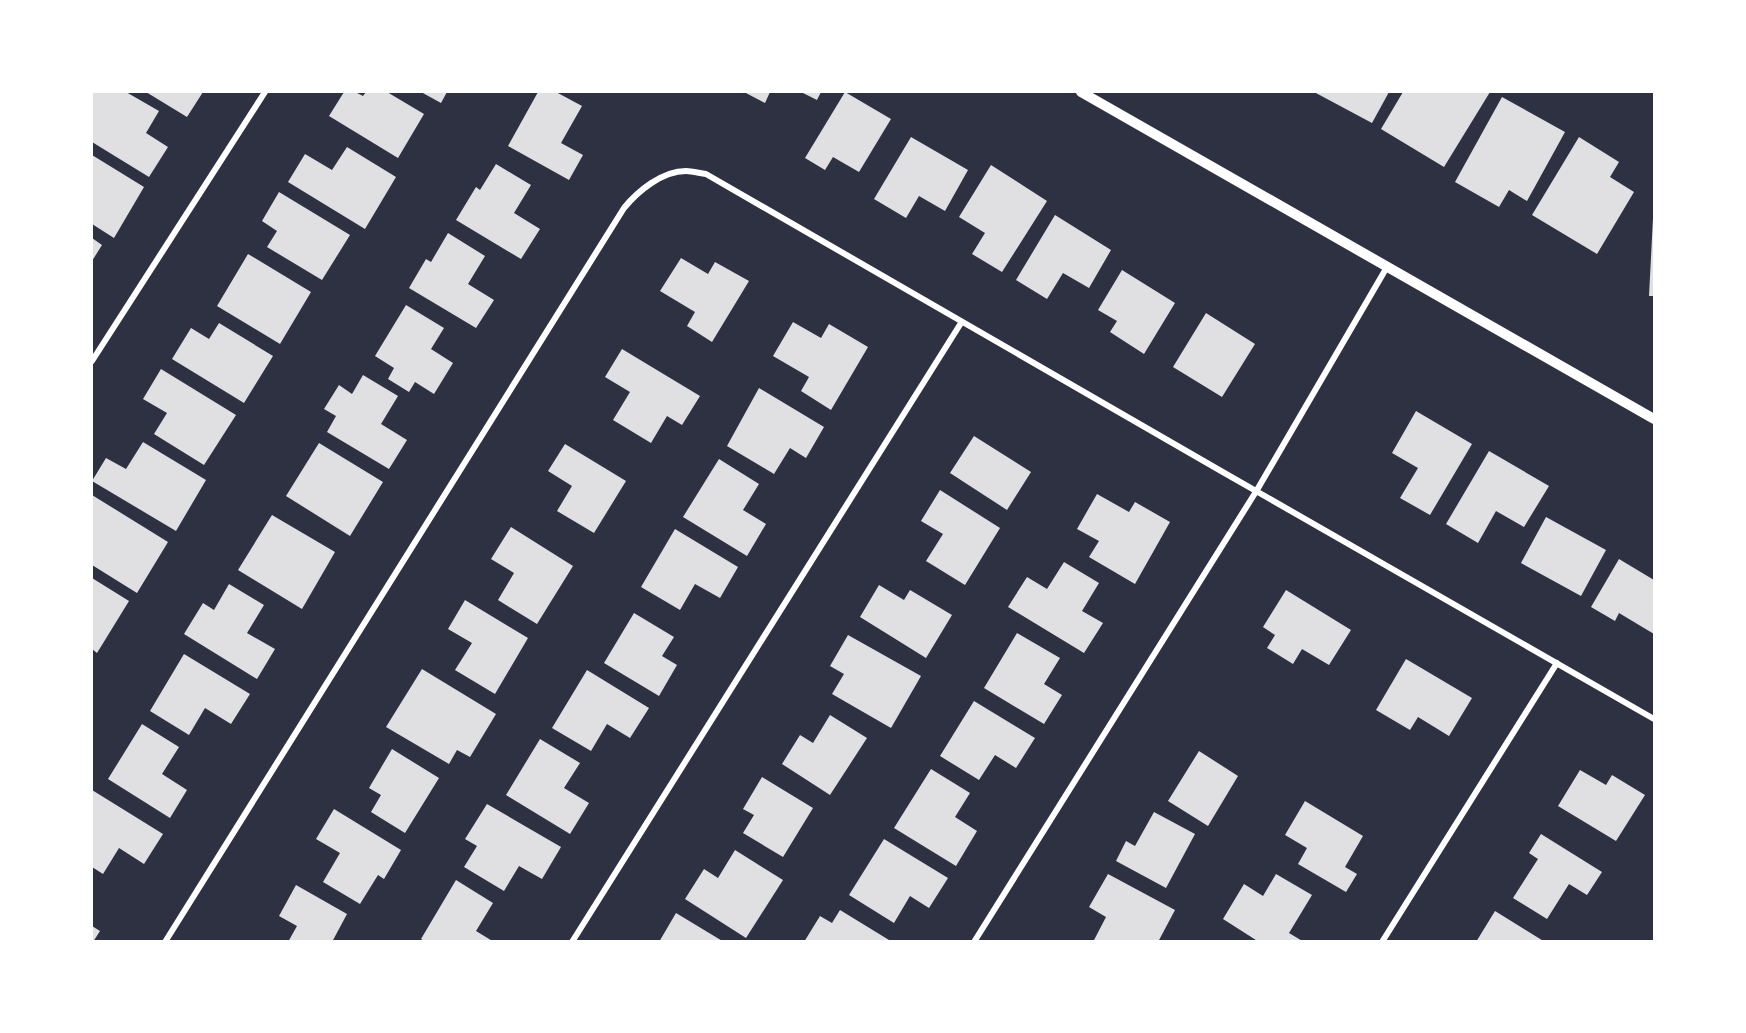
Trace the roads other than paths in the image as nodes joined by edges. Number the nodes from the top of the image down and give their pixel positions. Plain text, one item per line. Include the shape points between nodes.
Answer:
1 (265, 92) edge
2 (1081, 92) edge
3 (1387, 267) junction
4 (961, 323) junction
5 (92, 361) edge
6 (1654, 419) edge
7 (1257, 490) junction
8 (1557, 663) junction
9 (1654, 719) edge
10 (165, 942) edge
11 (572, 942) edge
12 (974, 942) edge
13 (1382, 942) edge

1 - 5 street
2 - 3 street
3 - 6 street
3 - 7 street
4 - 7 street
4 - 10 street via 705,174 685,171 666,176 635,195
4 - 11 street
7 - 8 street
7 - 12 street
8 - 9 street
8 - 13 street

